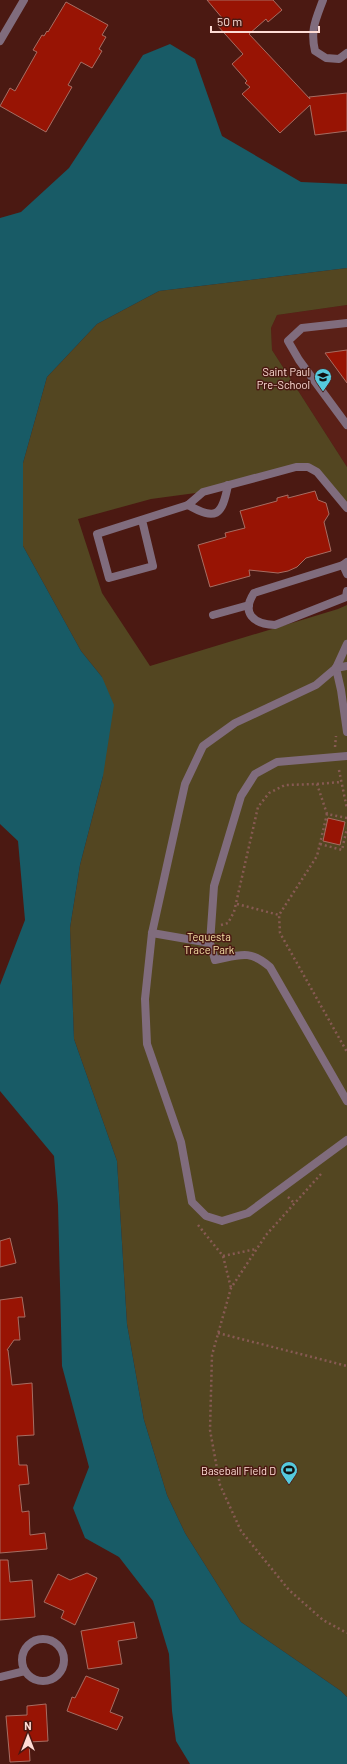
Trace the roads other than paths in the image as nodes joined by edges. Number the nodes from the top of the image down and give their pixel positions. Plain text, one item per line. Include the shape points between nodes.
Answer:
1 (24, 0) edge
2 (323, 0) edge
3 (0, 42) edge
4 (347, 53) edge
5 (347, 323) edge
6 (347, 425) edge
7 (228, 485) junction
8 (188, 505) junction
9 (347, 508) edge
10 (142, 520) junction
11 (345, 564) edge
12 (347, 574) edge
13 (347, 591) edge
14 (249, 606) junction
15 (213, 615) dead end
16 (347, 644) edge
17 (347, 666) edge
18 (336, 668) junction
19 (347, 732) edge
20 (347, 756) edge
21 (152, 933) junction
22 (210, 943) junction
23 (347, 1101) edge
24 (347, 1140) edge
25 (25, 1671) junction
26 (0, 1677) edge

1 - 3 street
2 - 4 street via 312,29 315,51 326,58 339,59
5 - 6 street via 302,328 288,341
7 - 8 street via 203,492
7 - 8 street via 225,502 216,513 203,513
7 - 9 street via 296,467 308,467 317,472
8 - 10 street
10 - 10 street via 97,534 109,578 153,566
11 - 12 street
11 - 14 street via 254,593
13 - 14 street via 346,597 275,625 254,619
14 - 15 street
16 - 18 street
17 - 18 street
18 - 19 street
18 - 21 street via 316,685 235,723 203,746 185,784
20 - 22 street via 277,762 255,774 241,796 214,886
21 - 22 street
21 - 24 street via 145,999 147,1044 181,1142 192,1202 206,1216 222,1221 248,1213
22 - 23 street via 215,960 247,954 255,956 270,967
25 - 25 street via 38,1681 54,1679 64,1666 62,1650 49,1640 40,1639 33,1642 22,1655
25 - 26 street

